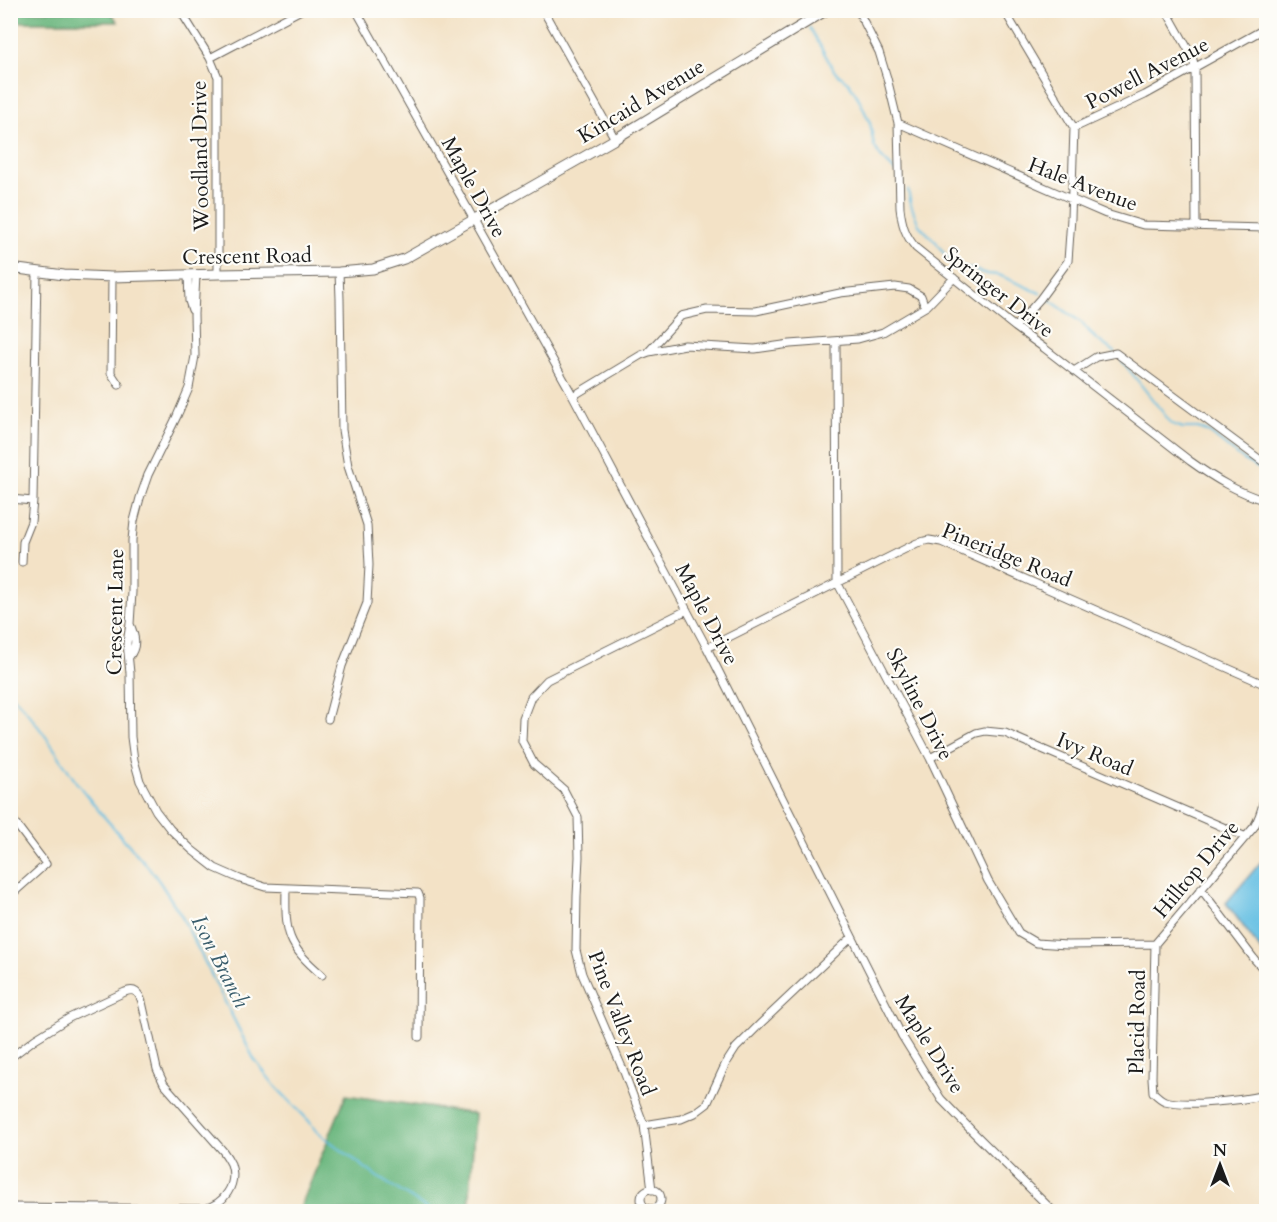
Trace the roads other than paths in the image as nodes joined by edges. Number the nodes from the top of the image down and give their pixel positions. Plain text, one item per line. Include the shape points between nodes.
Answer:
1 (180, 10) edge
2 (301, 10) edge
3 (356, 10) edge
4 (543, 10) edge
5 (827, 10) edge
6 (858, 10) edge
7 (1004, 10) edge
8 (1166, 10) edge
9 (1266, 28) edge
10 (210, 58) junction
11 (1195, 68) junction
12 (897, 123) junction
13 (1074, 128) junction
14 (615, 139) junction
15 (1071, 199) junction
16 (473, 220) junction
17 (1196, 227) junction
18 (1266, 228) edge
19 (10, 268) edge
20 (339, 272) junction
21 (37, 273) junction
22 (218, 274) junction
23 (192, 275) junction
24 (112, 278) junction
25 (954, 278) junction
26 (925, 307) junction
27 (1015, 327) junction
28 (836, 341) junction
29 (649, 352) junction
30 (1074, 371) junction
31 (119, 385) dead end
32 (573, 396) junction
33 (1266, 464) edge
34 (10, 499) edge
35 (33, 501) junction
36 (1266, 501) edge
37 (22, 562) dead end
38 (837, 582) junction
39 (687, 610) junction
40 (707, 648) junction
41 (1266, 685) edge
42 (328, 719) dead end
43 (930, 758) junction
44 (1266, 778) edge
45 (10, 816) edge
46 (1246, 837) junction
47 (286, 888) junction
48 (1201, 889) junction
49 (10, 896) edge
50 (852, 937) junction
51 (1155, 944) junction
52 (1266, 972) edge
53 (322, 975) dead end
54 (420, 1037) dead end
55 (10, 1058) edge
56 (1266, 1095) edge
57 (644, 1125) junction
58 (652, 1190) dead end
59 (10, 1207) edge
60 (1054, 1212) edge

1 - 10 street, Woodland Drive
2 - 10 street
3 - 16 street, Maple Drive
4 - 14 street
5 - 14 street, Kincaid Avenue
6 - 12 street, Springer Drive via 879,52
7 - 13 street
8 - 11 street
9 - 11 street, Powell Avenue
10 - 22 street, Woodland Drive via 218,77
11 - 13 street, Powell Avenue
11 - 17 street
12 - 15 street, Hale Avenue
12 - 25 street, Springer Drive via 904,230 916,248
13 - 15 street
14 - 16 street, Kincaid Avenue
15 - 17 street, Hale Avenue via 1143,225
15 - 27 street via 1068,261
16 - 20 street, Crescent Road via 404,259 373,269
16 - 32 street, Maple Drive
17 - 18 street, Hale Avenue
19 - 21 street, Crescent Road
20 - 22 street, Crescent Road
20 - 42 street via 342,430 348,466 367,525 369,565 367,603 342,666
21 - 24 street, Crescent Road
21 - 35 street
22 - 23 street, Crescent Road
23 - 24 street, Crescent Road
23 - 47 street, Crescent Lane via 189,301 195,319 195,356 189,387 148,475 134,521 127,643 130,737 140,781 156,811 177,836 215,868 265,887
24 - 31 street via 111,373
25 - 26 street
25 - 27 street, Springer Drive
26 - 28 street via 883,332
26 - 29 street via 921,296 895,287 840,293 756,311 707,310 681,316
27 - 30 street, Springer Drive
28 - 29 street via 754,349 685,345
28 - 38 street, Skyline Drive
29 - 32 street
30 - 33 street via 1096,357 1116,353
30 - 36 street, Springer Drive via 1210,476
32 - 39 street, Maple Drive
34 - 35 street
35 - 37 street
38 - 40 street, Pineridge Road
38 - 41 street, Pineridge Road via 917,543 941,542
38 - 43 street, Skyline Drive
39 - 40 street, Maple Drive
39 - 57 street, Pine Valley Road via 547,680 531,697 523,718 522,741 534,764 564,790 578,817 576,950 582,974
40 - 50 street, Maple Drive
43 - 46 street, Ivy Road via 976,733 1005,733
43 - 51 street, Skyline Drive via 988,881 1019,933 1036,943
44 - 46 street, Hilltop Drive via 1260,815
45 - 49 street via 46,864
46 - 48 street, Hilltop Drive
47 - 53 street via 288,932 304,960
47 - 54 street, Crescent Lane via 418,893
48 - 51 street, Hilltop Drive
48 - 52 street
50 - 57 street, Pine Valley Road via 736,1048 707,1104 681,1119
50 - 60 street, Maple Drive via 902,1036 941,1099
51 - 56 street, Placid Road via 1153,1092 1162,1100 1176,1103
55 - 59 street via 69,1018 130,990 137,993 164,1084 223,1151 233,1178 222,1200 194,1210
57 - 58 street

